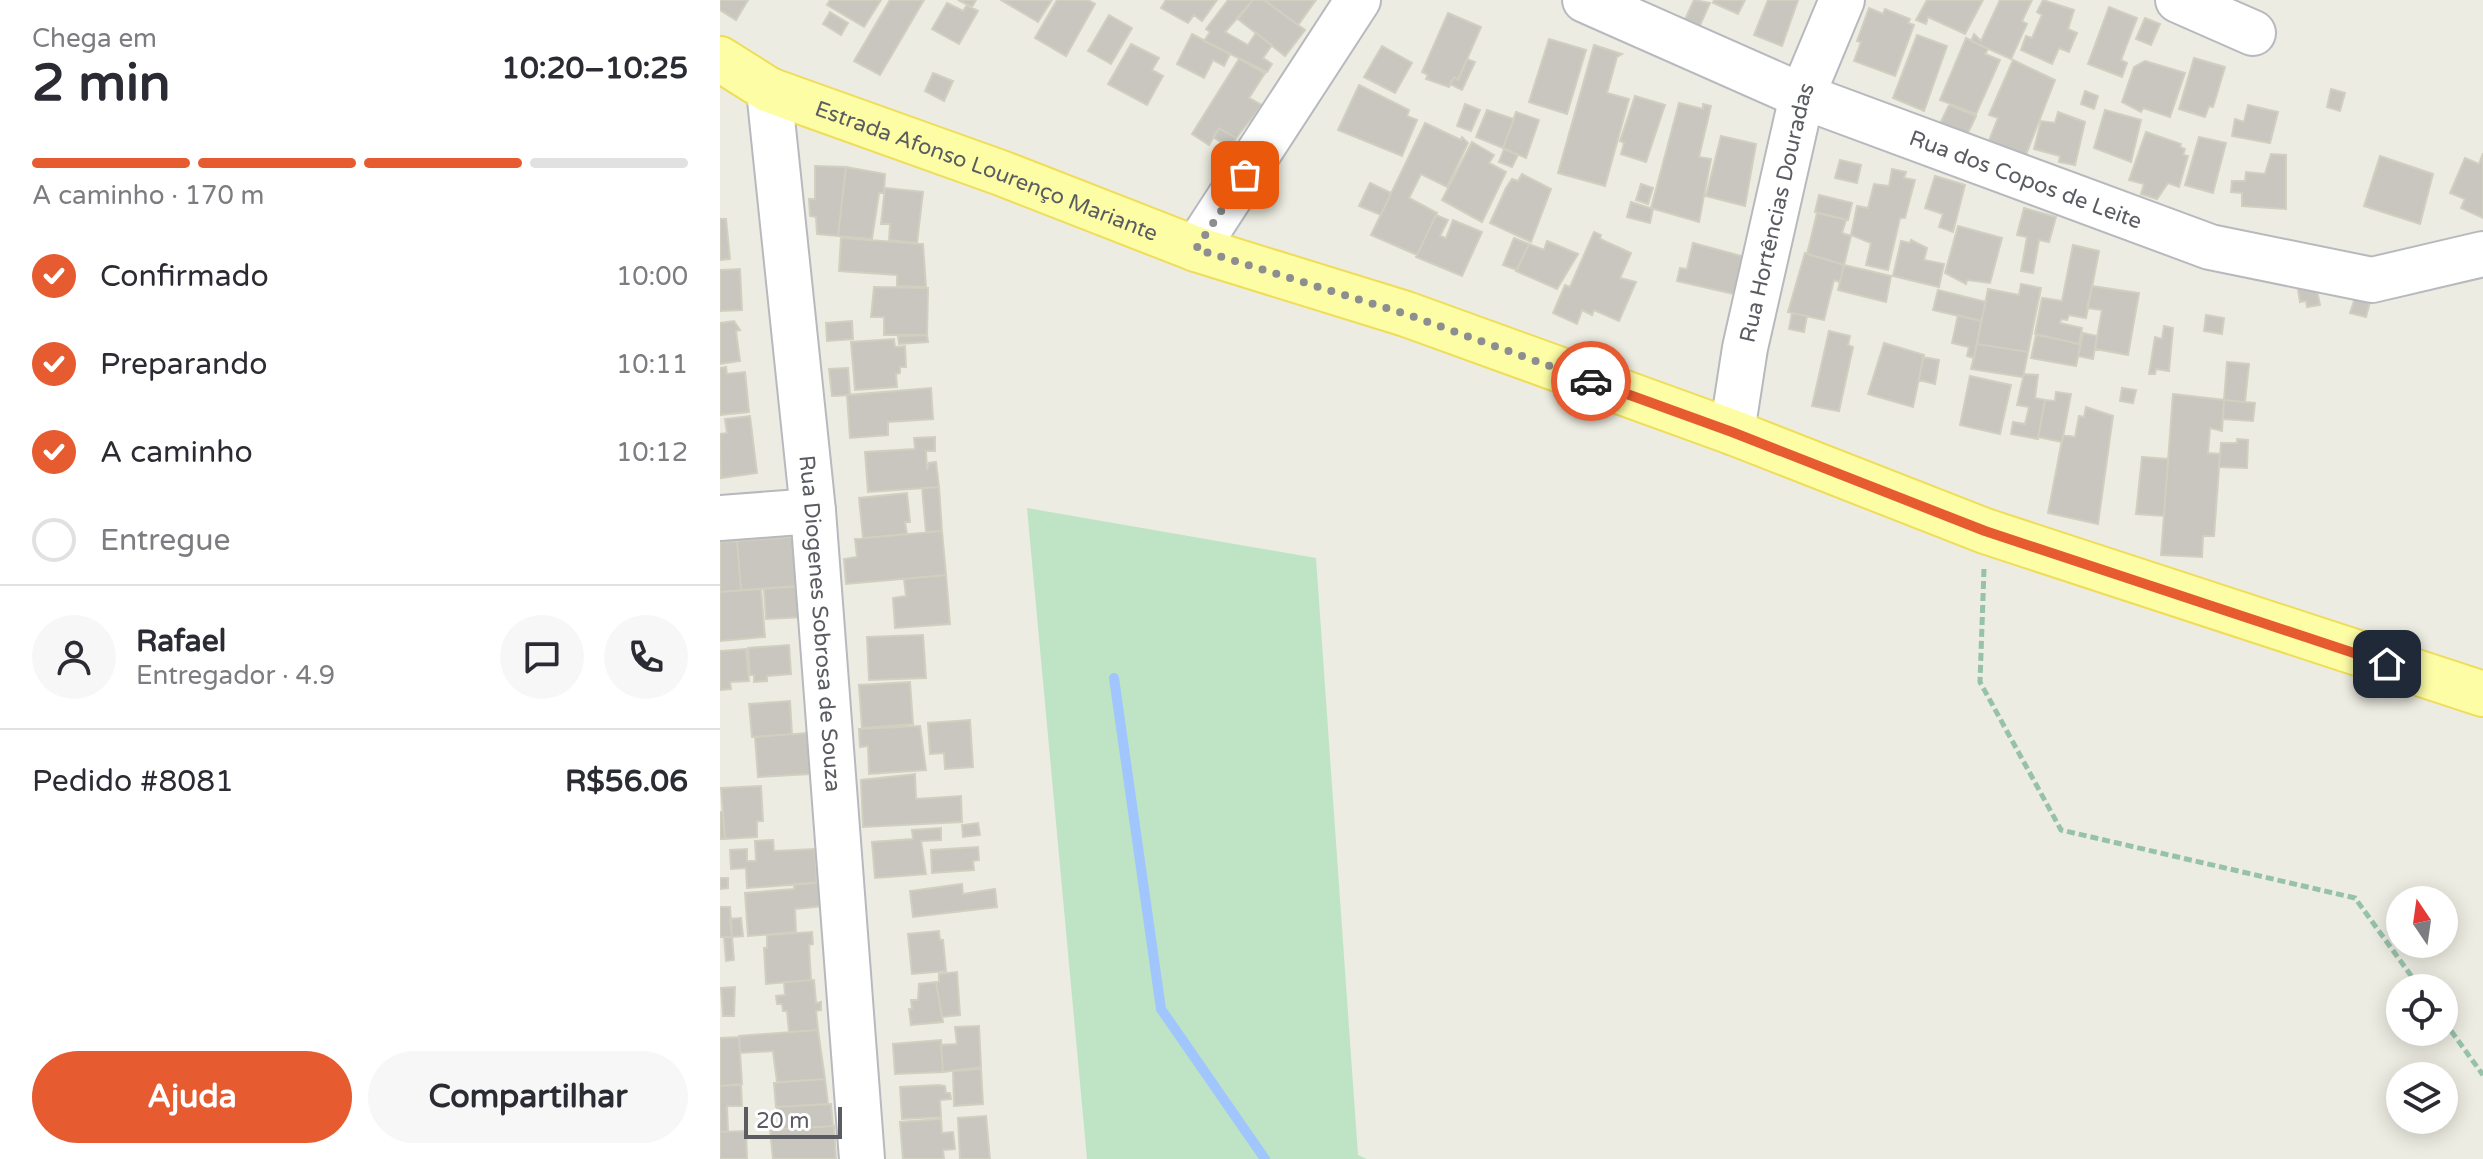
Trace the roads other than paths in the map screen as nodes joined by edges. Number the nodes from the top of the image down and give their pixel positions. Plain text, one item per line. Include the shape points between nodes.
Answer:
1 (1358, 0) edge
2 (1585, 0) edge
3 (1842, 0) edge
4 (2178, 0) edge
5 (2253, 33) dead end
6 (720, 59) edge
7 (769, 90) junction
8 (1802, 96) junction
9 (1196, 249) junction
10 (2483, 254) edge
11 (1732, 432) junction
12 (813, 511) junction
13 (720, 518) edge
14 (2483, 694) edge
15 (862, 1159) edge

1 - 9 street
2 - 8 street, Rua dos Copos de Leite
3 - 8 street, Rua Hortências Douradas
4 - 5 street
6 - 7 main road, Estrada Afonso Lourenço Mariante
7 - 9 main road, Estrada Afonso Lourenço Mariante
7 - 12 street, Rua Diogenes Sobrosa de Souza
8 - 10 street, Rua dos Copos de Leite via 2210,247 2372,280
8 - 11 street, Rua Hortências Douradas via 1745,348
9 - 11 main road, Estrada Afonso Lourenço Mariante via 1406,314
11 - 14 main road, Estrada Afonso Lourenço Mariante via 1985,531
12 - 13 street
12 - 15 street, Rua Diogenes Sobrosa de Souza

